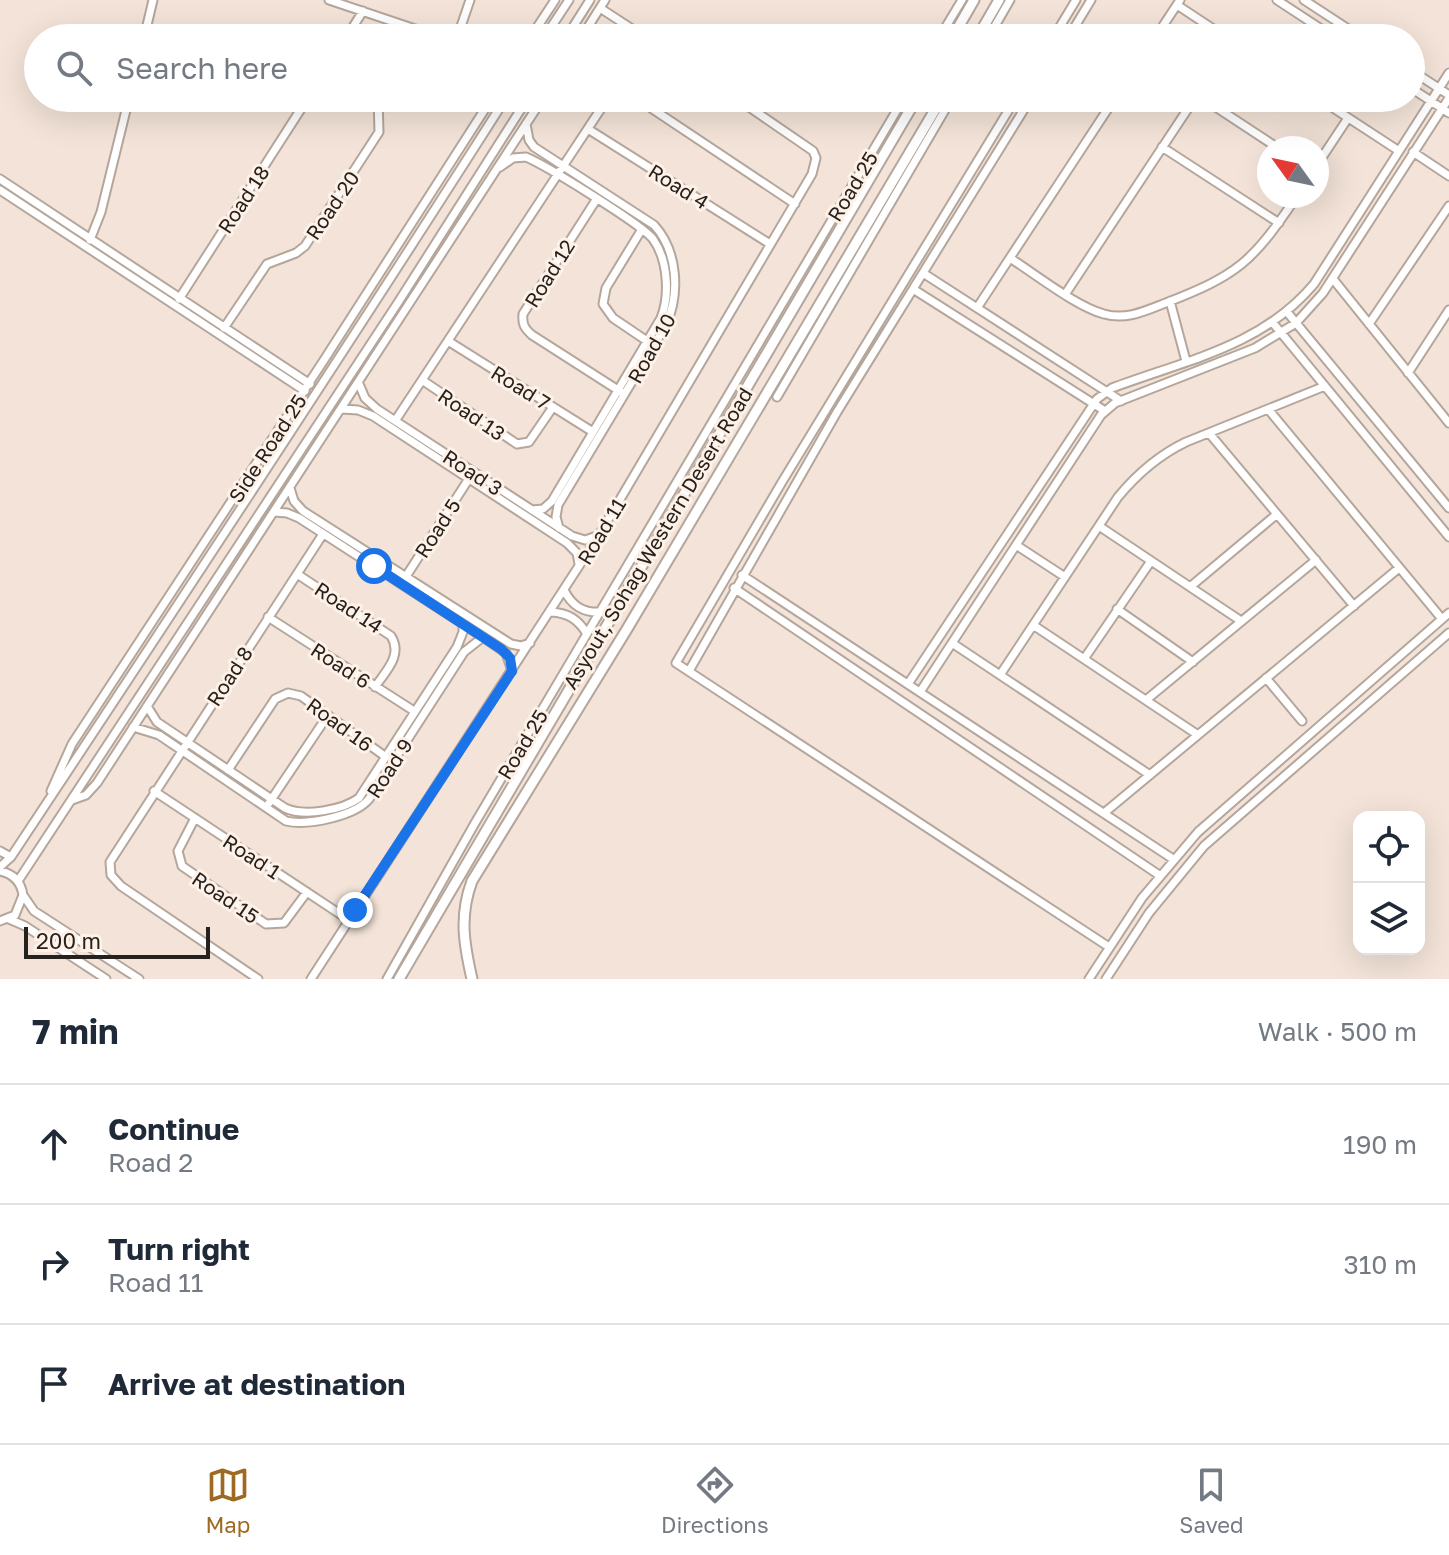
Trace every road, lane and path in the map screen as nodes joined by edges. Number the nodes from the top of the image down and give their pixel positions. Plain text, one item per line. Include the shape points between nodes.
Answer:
1 (153, 0) edge
2 (329, 0) edge
3 (470, 0) edge
4 (555, 0) edge
5 (569, 0) edge
6 (590, 0) edge
7 (962, 0) edge
8 (974, 0) edge
9 (999, 0) edge
10 (1010, 0) edge
11 (1076, 0) edge
12 (1091, 0) edge
13 (1277, 0) edge
14 (1304, 0) edge
15 (1178, 2) edge
16 (602, 4) edge
17 (363, 11) junction
18 (547, 12) junction
19 (557, 18) junction
20 (147, 24) edge
21 (355, 24) edge
22 (394, 24) edge
23 (462, 24) edge
24 (539, 24) edge
25 (553, 24) edge
26 (575, 24) edge
27 (590, 24) edge
28 (628, 24) edge
29 (947, 24) edge
30 (960, 24) edge
31 (985, 24) edge
32 (996, 24) edge
33 (1061, 24) edge
34 (1076, 24) edge
35 (1164, 24) edge
36 (1208, 24) edge
37 (1314, 24) edge
38 (1341, 24) edge
39 (1449, 73) edge
40 (1425, 80) edge
41 (1439, 89) junction
42 (1449, 96) edge
43 (1425, 97) edge
44 (1431, 101) junction
45 (1425, 110) edge
46 (1446, 110) edge
47 (126, 112) edge
48 (299, 112) edge
49 (378, 112) edge
50 (483, 112) edge
51 (497, 112) edge
52 (519, 112) edge
53 (534, 112) edge
54 (599, 112) edge
55 (657, 112) edge
56 (756, 112) edge
57 (896, 112) edge
58 (909, 112) edge
59 (934, 112) edge
60 (943, 112) edge
61 (1007, 112) edge
62 (1022, 112) edge
63 (1106, 112) edge
64 (1186, 112) edge
65 (1223, 112) edge
66 (1339, 112) edge
67 (1424, 112) edge
68 (1348, 118) junction
69 (526, 124) junction
70 (588, 129) junction
71 (1260, 136) edge
72 (1162, 147) junction
73 (1329, 147) edge
74 (1399, 151) junction
75 (1413, 152) junction
76 (563, 167) junction
77 (495, 170) junction
78 (557, 176) junction
79 (1449, 176) edge
80 (0, 179) edge
81 (0, 190) edge
82 (428, 198) junction
83 (596, 200) junction
84 (26, 202) junction
85 (795, 204) junction
86 (438, 205) junction
87 (1449, 206) edge
88 (1289, 208) edge
89 (1279, 223) junction
90 (654, 225) junction
91 (65, 228) junction
92 (645, 232) junction
93 (90, 240) junction
94 (770, 244) junction
95 (1010, 258) junction
96 (923, 273) junction
97 (1333, 279) junction
98 (144, 281) junction
99 (913, 289) junction
100 (383, 291) junction
101 (1066, 293) junction
102 (179, 299) junction
103 (399, 301) junction
104 (1170, 301) junction
105 (977, 308) junction
106 (1449, 310) edge
107 (668, 311) junction
108 (1287, 312) junction
109 (1273, 323) junction
110 (1296, 323) junction
111 (1369, 324) junction
112 (224, 328) junction
113 (1281, 333) junction
114 (448, 341) junction
115 (647, 341) junction
116 (1186, 361) junction
117 (1408, 373) junction
118 (422, 380) junction
119 (359, 383) junction
120 (1325, 386) junction
121 (307, 387) junction
122 (1106, 391) junction
123 (622, 392) junction
124 (316, 393) junction
125 (772, 394) junction
126 (1121, 401) junction
127 (1093, 403) junction
128 (553, 407) junction
129 (342, 409) junction
130 (1268, 409) junction
131 (1105, 411) junction
132 (395, 421) junction
133 (1449, 423) edge
134 (593, 432) junction
135 (1209, 433) junction
136 (302, 450) junction
137 (311, 457) junction
138 (471, 476) junction
139 (290, 488) junction
140 (1449, 508) edge
141 (532, 510) junction
142 (274, 512) junction
143 (1277, 514) junction
144 (216, 524) junction
145 (1099, 526) junction
146 (559, 528) junction
147 (226, 530) junction
148 (323, 534) junction
149 (599, 535) junction
150 (1449, 537) edge
151 (242, 540) junction
152 (1016, 545) junction
153 (1316, 560) junction
154 (1151, 561) junction
155 (580, 566) junction
156 (1399, 568) junction
157 (297, 574) junction
158 (742, 575) junction
159 (1065, 577) junction
160 (404, 580) junction
161 (1190, 587) junction
162 (734, 588) junction
163 (564, 590) junction
164 (1354, 606) junction
165 (1117, 609) junction
166 (551, 612) junction
167 (601, 612) junction
168 (1449, 613) edge
169 (268, 617) junction
170 (1442, 619) junction
171 (1241, 621) junction
172 (463, 624) junction
173 (1033, 625) junction
174 (1449, 633) edge
175 (587, 634) junction
176 (483, 637) junction
177 (530, 643) junction
178 (952, 643) junction
179 (1084, 659) junction
180 (1193, 662) junction
181 (512, 671) junction
182 (689, 671) junction
183 (1000, 675) junction
184 (1266, 678) junction
185 (112, 682) junction
186 (908, 684) junction
187 (375, 687) junction
188 (122, 689) junction
189 (920, 692) junction
190 (1146, 700) junction
191 (147, 706) junction
192 (414, 711) junction
193 (328, 715) junction
194 (1302, 721) dead end
195 (133, 727) junction
196 (1198, 735) junction
197 (184, 745) junction
198 (385, 756) junction
199 (393, 762) junction
200 (228, 770) junction
201 (1150, 775) junction
202 (154, 791) junction
203 (72, 800) junction
204 (272, 800) junction
205 (48, 801) junction
206 (266, 809) junction
207 (1104, 813) junction
208 (195, 818) junction
209 (0, 851) edge
210 (11, 857) junction
211 (1173, 859) junction
212 (0, 869) edge
213 (1159, 875) junction
214 (18, 881) junction
215 (307, 892) junction
216 (23, 895) junction
217 (4, 920) edge
218 (349, 920) junction
219 (1109, 947) junction
220 (106, 979) edge
221 (139, 979) edge
222 (258, 979) edge
223 (311, 979) edge
224 (387, 979) edge
225 (399, 979) edge
226 (472, 979) edge
227 (1089, 979) edge
228 (1106, 979) edge

1 - 20 street
2 - 17 street
3 - 23 street
4 - 18 street
5 - 19 street
6 - 26 street
7 - 29 street
8 - 30 main road
9 - 31 main road
10 - 32 street
11 - 33 street
12 - 34 street
13 - 37 street
14 - 38 street
15 - 35 street
15 - 36 street
16 - 27 street
16 - 28 street
17 - 21 street
17 - 22 street
18 - 19 street
18 - 24 street
19 - 25 street
39 - 41 street
40 - 41 street
41 - 42 street
41 - 44 street
42 - 46 street
43 - 44 street
44 - 45 street
44 - 46 street
46 - 75 street
47 - 93 street
48 - 102 street, Road 18
49 - 112 street, Road 20 via 379,132 310,239 296,253 267,264
50 - 82 street, Side Road 25
51 - 86 street
52 - 103 street
53 - 69 street
54 - 70 street
55 - 85 street
56 - 85 street, Road 11 via 816,158
57 - 167 street, Road 25
58 - 225 main road, Asyout, Sohag Western Desert Road
59 - 125 main road, Asyout, Sohag Western Desert Road
60 - 125 street
61 - 182 street via 676,663
62 - 96 street
63 - 95 street
64 - 72 street
65 - 71 street
66 - 68 street
67 - 74 street
68 - 73 street
68 - 74 street
69 - 76 street via 534,147
69 - 77 street
70 - 76 street
70 - 94 street, Road 4
72 - 89 street
72 - 101 street
74 - 108 street via 1314,284
75 - 79 street
75 - 97 street
76 - 78 street
76 - 90 street
77 - 78 street via 520,156
77 - 119 street
78 - 83 street
78 - 114 street
80 - 84 street
81 - 84 street
82 - 86 street
82 - 121 street, Side Road 25
83 - 92 street
83 - 123 street, Road 12 via 522,322 532,335
84 - 91 street
85 - 94 street, Road 11
86 - 100 street
87 - 111 street
88 - 89 street
89 - 104 street via 1238,269
90 - 92 street
90 - 107 street, Road 10 via 671,256 675,292
91 - 93 street
91 - 98 street
92 - 107 street, Road 10 via 658,248
92 - 115 street via 606,288 603,304 613,318
93 - 98 street
94 - 149 street, Road 11
95 - 101 street
95 - 105 street
96 - 99 street
96 - 105 street
97 - 110 street
97 - 111 street
98 - 102 street
98 - 121 street
99 - 127 street
99 - 158 street
100 - 103 street
100 - 124 street
101 - 104 street via 1100,313 1119,317
102 - 112 street
103 - 136 street
104 - 116 street
105 - 122 street
106 - 117 street
107 - 115 street, Road 10
107 - 123 street, Road 10
108 - 109 street
108 - 110 street
109 - 113 street
109 - 116 street
110 - 113 street
110 - 140 street
111 - 117 street
112 - 121 street
113 - 120 street
113 - 126 street
114 - 118 street
114 - 128 street, Road 7
115 - 123 street, Road 10
116 - 122 street
117 - 133 street
118 - 128 street, Road 13 via 517,444 529,442
118 - 132 street
119 - 129 street
119 - 132 street, Road 3 via 370,404
120 - 130 street
120 - 150 street
121 - 124 street
121 - 144 street, Side Road 25
122 - 126 street
122 - 127 street
123 - 134 street, Road 10
123 - 146 street, Road 10 via 558,505
124 - 147 street
125 - 226 main road, Asyout, Sohag Western Desert Road via 472,881 463,934
126 - 131 street
127 - 131 street
127 - 186 street
128 - 134 street, Road 7
129 - 137 street
129 - 138 street, Road 3 via 373,416
130 - 135 street
130 - 156 street
131 - 152 street
132 - 138 street, Road 3
134 - 141 street, Road 10 via 552,501
135 - 143 street
135 - 145 street via 1169,451 1141,472
136 - 137 street
136 - 151 street
137 - 139 street
138 - 141 street, Road 3
138 - 155 street, Road 3 via 567,543
138 - 160 street, Road 5
139 - 142 street
139 - 160 street via 303,511
141 - 146 street, Road 3
142 - 148 street via 293,515
142 - 191 street
143 - 153 street
143 - 161 street
144 - 147 street
144 - 185 street, Side Road 25
145 - 154 street
145 - 159 street
146 - 149 street, Road 3 via 578,539
147 - 151 street
147 - 188 street
148 - 157 street, Road 8
148 - 160 street
149 - 155 street, Road 11
151 - 203 street
152 - 159 street
152 - 178 street
153 - 164 street
153 - 171 street
154 - 161 street
154 - 165 street
155 - 163 street, Road 11
156 - 164 street
156 - 170 street
157 - 169 street, Road 8
157 - 187 street, Road 14 via 395,641 396,654
158 - 162 street
158 - 186 street
159 - 173 street
160 - 172 street
160 - 177 street via 511,644
161 - 171 street
162 - 182 street
162 - 213 street
163 - 166 street, Road 11
163 - 167 street via 582,610
164 - 184 street
165 - 179 street
165 - 180 street
166 - 175 street via 569,614
166 - 177 street, Road 11
167 - 175 street, Road 25
168 - 170 street
169 - 187 street, Road 6
169 - 197 street, Road 8
170 - 211 street via 1225,807
171 - 180 street
172 - 176 street
172 - 192 street, Road 9 via 457,647
173 - 179 street
173 - 183 street
174 - 228 street via 1204,846 1149,913
175 - 224 street, Road 25
176 - 181 street via 506,653
176 - 199 street, Road 9 via 464,652
177 - 181 street, Road 11
178 - 183 street
178 - 189 street
179 - 190 street
180 - 190 street
181 - 218 street, Road 11
182 - 219 street
183 - 201 street
184 - 194 street
184 - 196 street
185 - 188 street
185 - 205 street, Side Road 25 via 62,762
186 - 189 street
187 - 192 street, Road 6
188 - 205 street
189 - 207 street
190 - 196 street
191 - 195 street
191 - 197 street, Road 9
192 - 198 street, Road 9
193 - 198 street, Road 16
193 - 200 street, Road 16 via 301,696 281,695
193 - 204 street
195 - 197 street, Road 9
195 - 203 street via 92,790
196 - 201 street
197 - 200 street, Road 9
197 - 202 street, Road 8
197 - 206 street, Road 9
198 - 199 street, Road 16
198 - 204 street, Road 9 via 359,798 349,804 293,812
199 - 206 street, Road 9 via 364,805 330,821 293,822
200 - 204 street, Road 9
201 - 207 street
202 - 208 street, Road 1
202 - 222 street, Road 8 via 110,862 115,881
203 - 214 street
204 - 206 street
205 - 210 street
207 - 211 street
208 - 215 street, Road 1
208 - 215 street, Road 15 via 178,851 182,866 257,919 284,923
209 - 210 street
210 - 212 street
211 - 213 street
212 - 214 street
213 - 219 street
214 - 216 street
215 - 218 street, Road 1
216 - 217 street via 19,909
216 - 221 street via 34,911
217 - 220 street via 25,926
218 - 223 street, Road 11
219 - 227 street

